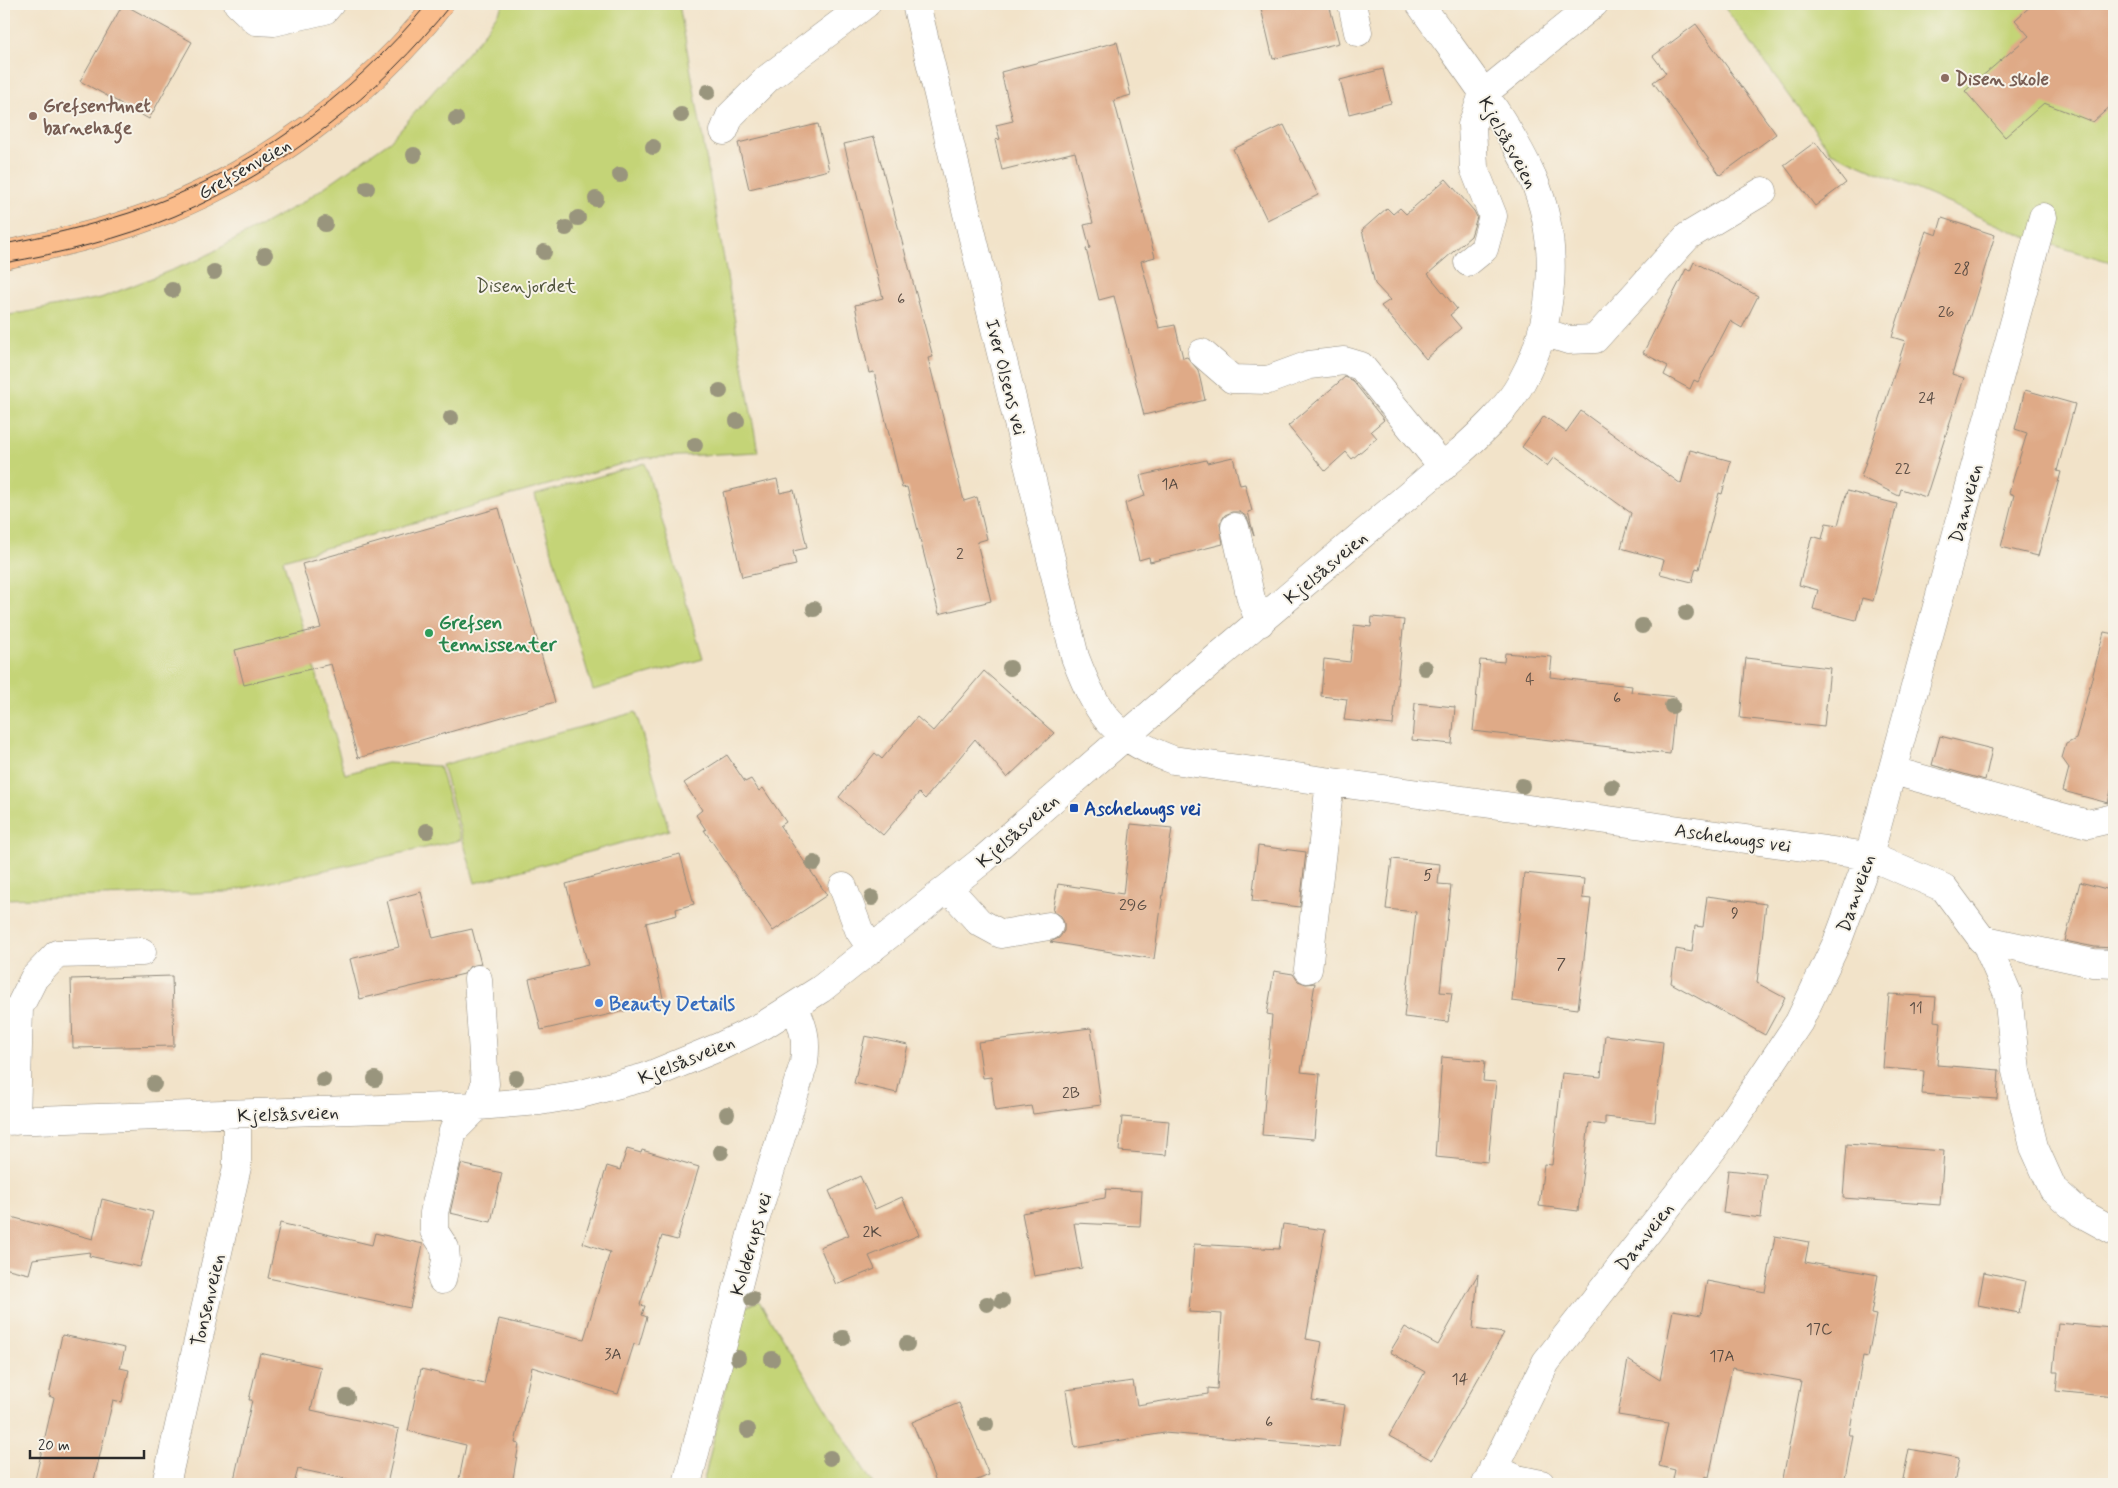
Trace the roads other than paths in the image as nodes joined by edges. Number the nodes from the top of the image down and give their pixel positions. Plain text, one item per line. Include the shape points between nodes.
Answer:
1 (238, 4) edge
2 (330, 4) edge
3 (439, 4) edge
4 (866, 4) edge
5 (916, 4) edge
6 (1352, 4) edge
7 (1420, 4) edge
8 (1594, 4) edge
9 (1358, 32) dead end
10 (1483, 94) junction
11 (724, 131) dead end
12 (1762, 191) dead end
13 (2043, 217) dead end
14 (4, 255) edge
15 (1468, 262) dead end
16 (1543, 332) junction
17 (1202, 353) dead end
18 (1442, 467) junction
19 (1235, 527) dead end
20 (1260, 623) junction
21 (1124, 737) junction
22 (1892, 771) junction
23 (1330, 782) junction
24 (2114, 818) edge
25 (1869, 856) junction
26 (843, 886) dead end
27 (948, 888) junction
28 (1049, 926) dead end
29 (1981, 938) junction
30 (872, 949) junction
31 (142, 952) dead end
32 (2114, 964) edge
33 (1308, 969) dead end
34 (478, 979) dead end
35 (794, 1006) junction
36 (478, 1106) junction
37 (238, 1114) junction
38 (10, 1121) edge
39 (2114, 1231) edge
40 (442, 1280) dead end
41 (1490, 1476) edge
42 (166, 1484) edge
43 (687, 1484) edge
44 (1541, 1484) edge

1 - 2 street via 256,21 274,22 325,10
3 - 14 main road, Grefsenveien via 398,51 351,95 290,142 239,173 194,197 116,228
4 - 11 street via 768,78 730,116
5 - 21 street, Iver Olsens vei via 1075,657 1090,696
6 - 9 street
7 - 10 street, Kjelsåsveien
8 - 10 street
10 - 15 street via 1472,125 1474,168 1493,216 1484,250
10 - 16 street, Kjelsåsveien via 1520,154 1542,207 1550,271 1550,295
12 - 16 street via 1688,236 1595,339 1568,340
13 - 22 street, Damveien
16 - 18 street, Kjelsåsveien via 1520,384 1503,408
17 - 18 street via 1232,379 1268,380 1309,365 1344,361 1361,366
18 - 20 street, Kjelsåsveien
19 - 20 street
20 - 21 street, Kjelsåsveien
21 - 23 street, Aschehougs vei via 1173,760
21 - 27 street, Kjelsåsveien
22 - 24 street via 2088,824
22 - 25 street, Damveien
23 - 25 street, Aschehougs vei
23 - 33 street
25 - 29 street, Aschehougs vei via 1944,888
25 - 41 street, Damveien via 1838,940 1799,1022 1723,1136 1546,1362
26 - 30 street via 860,930
27 - 28 street via 980,922 1001,934
27 - 30 street, Kjelsåsveien
29 - 32 street via 2093,963
29 - 39 street, Aschehougs vei via 2008,994 2016,1071 2037,1156 2053,1189 2079,1212
30 - 35 street, Kjelsåsveien
31 - 38 street via 56,954 34,978 18,1008
34 - 36 street via 485,1084
35 - 36 street, Kjelsåsveien via 719,1047 646,1077 540,1101
35 - 43 street, Kolderups vei via 805,1030 804,1063 754,1227
36 - 37 street, Kjelsåsveien
36 - 40 street via 453,1131 434,1213 434,1231 444,1248 446,1260
37 - 38 street, Kjelsåsveien
37 - 42 street, Tonsenveien via 237,1167
41 - 44 street

